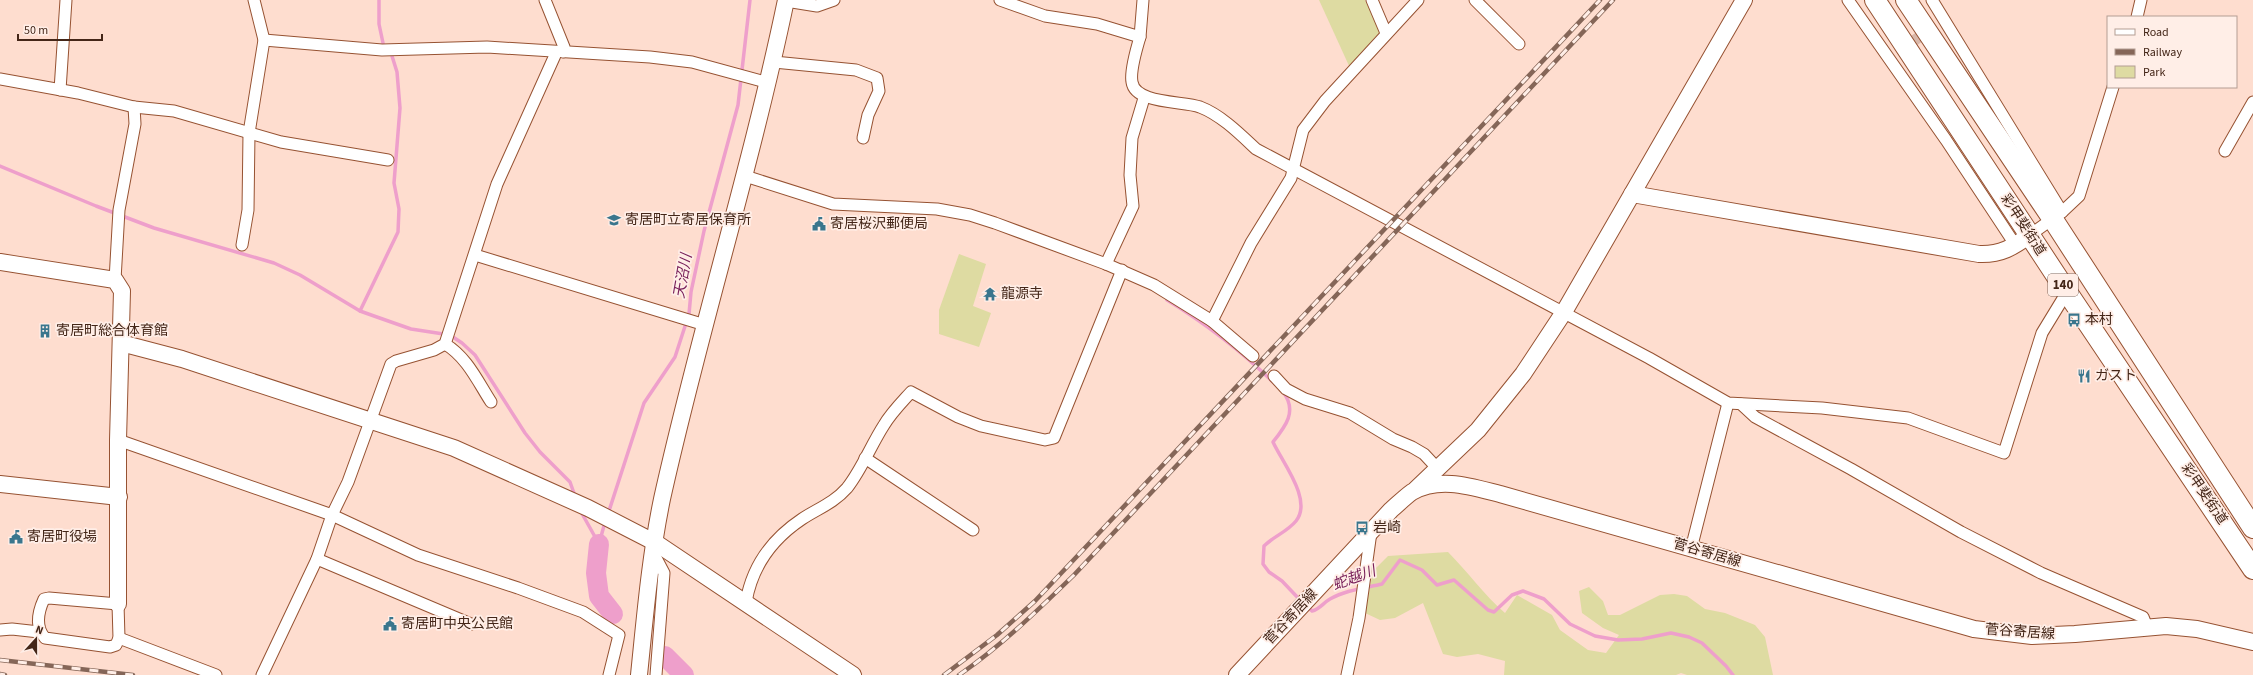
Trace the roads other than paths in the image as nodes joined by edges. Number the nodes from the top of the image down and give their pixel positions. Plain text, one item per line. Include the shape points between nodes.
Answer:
1 (66, 0) edge
2 (254, 0) edge
3 (545, 0) edge
4 (786, 0) edge
5 (834, 0) edge
6 (1000, 0) edge
7 (1143, 0) edge
8 (1372, 0) edge
9 (1418, 0) edge
10 (1476, 0) edge
11 (1744, 0) edge
12 (1848, 0) edge
13 (1875, 0) edge
14 (1906, 0) edge
15 (1932, 0) edge
16 (2141, 0) edge
17 (2136, 16) edge
18 (1944, 20) junction
19 (1934, 26) tunnel mouth
20 (1386, 33) junction
21 (1140, 37) junction
22 (264, 40) junction
23 (1519, 44) dead end
24 (560, 52) junction
25 (774, 62) junction
26 (0, 79) edge
27 (769, 83) junction
28 (2113, 88) edge
29 (60, 90) junction
30 (1144, 98) junction
31 (2253, 102) edge
32 (134, 107) junction
33 (249, 132) junction
34 (863, 138) dead end
35 (2225, 151) dead end
36 (388, 160) dead end
37 (1294, 170) junction
38 (745, 176) junction
39 (1632, 194) junction
40 (2057, 215) junction
41 (2023, 240) junction
42 (242, 245) dead end
43 (475, 255) junction
44 (0, 262) edge
45 (1106, 264) junction
46 (1122, 270) junction
47 (115, 280) junction
48 (2067, 292) junction
49 (1564, 312) junction
50 (1212, 321) junction
51 (705, 325) junction
52 (121, 343) junction
53 (445, 344) junction
54 (1253, 356) dead end
55 (1274, 376) dead end
56 (491, 402) dead end
57 (1728, 403) junction
58 (1741, 404) junction
59 (371, 421) junction
60 (118, 440) junction
61 (865, 458) junction
62 (1438, 469) junction
63 (0, 484) edge
64 (1413, 492) junction
65 (119, 497) junction
66 (332, 515) junction
67 (2249, 522) edge
68 (2227, 529) junction
69 (973, 530) dead end
70 (1371, 530) junction
71 (655, 548) junction
72 (1691, 549) junction
73 (317, 559) junction
74 (2253, 568) edge
75 (746, 602) junction
76 (118, 604) junction
77 (471, 624) dead end
78 (2147, 627) junction
79 (0, 630) edge
80 (39, 632) junction
81 (119, 638) junction
82 (2253, 642) edge
83 (640, 669) edge
84 (216, 675) edge
85 (262, 675) edge
86 (609, 675) edge
87 (656, 675) edge
88 (853, 675) edge
89 (1237, 675) edge
90 (1347, 675) edge

1 - 29 street
2 - 22 street
3 - 24 street via 564,47
4 - 5 street via 817,6
4 - 25 street
6 - 21 street via 1045,16 1097,24
7 - 21 street
8 - 20 street
9 - 20 street
10 - 23 street
11 - 39 street
12 - 41 street via 1893,55
13 - 41 highway, 彩甲斐街道 / 140
14 - 40 highway, 彩甲斐街道 / 140
15 - 18 street
16 - 17 street
18 - 19 street
18 - 40 street
20 - 37 street via 1325,101 1303,130
21 - 30 street via 1131,82 1134,89
22 - 24 street via 382,50 487,47
22 - 33 street
24 - 27 street via 680,60
24 - 43 street via 497,184
25 - 27 street
25 - 34 street via 856,70 877,78 879,91 868,114
26 - 29 street
27 - 38 street
28 - 40 street via 2079,196
29 - 32 street
30 - 37 street via 1200,107 1230,126 1256,149
30 - 45 street via 1132,138 1130,175 1133,206
31 - 35 street
32 - 33 street via 174,111
32 - 47 street via 135,124 119,210
33 - 36 street via 281,142
33 - 42 street via 248,210
37 - 49 street
37 - 50 street via 1251,243
38 - 45 street via 833,204 937,209 970,215
38 - 51 street
39 - 41 street via 1979,254 1994,255
39 - 49 street
40 - 41 street
40 - 67 highway, 彩甲斐街道 / 140
41 - 48 highway, 彩甲斐街道 / 140
43 - 51 street
43 - 53 street
44 - 47 street
45 - 46 street
46 - 50 street via 1154,285
46 - 61 street via 1054,438 1045,440 981,426 911,392 884,423
47 - 52 street via 122,291
48 - 58 street via 2042,333 2004,453 1908,418 1822,408
48 - 68 highway, 彩甲斐街道 / 140
49 - 57 street
49 - 62 street via 1496,410
50 - 54 street
51 - 71 street via 662,500
52 - 59 street via 182,359
52 - 60 street
53 - 56 street via 464,360
53 - 59 street via 391,364
55 - 62 street via 1286,389 1305,399 1350,413 1393,439 1412,447 1424,454
57 - 58 street
57 - 72 street
58 - 78 street via 1755,417 1960,532 2041,573 2143,617
59 - 66 street via 348,482
59 - 71 street via 454,448 588,508
60 - 65 street
60 - 66 street
61 - 69 street
61 - 75 street via 847,488 827,506 803,518 773,544 752,576
62 - 64 street
63 - 65 street
64 - 70 street, 菅谷寄居線
64 - 72 street, 菅谷寄居線 via 1445,483 1459,484
65 - 76 street
66 - 73 street
66 - 86 street via 418,555 518,588 593,618 619,635
67 - 68 highway
68 - 74 highway, 彩甲斐街道 / 140
70 - 89 street, 菅谷寄居線
70 - 90 street via 1359,618
71 - 75 street
71 - 83 street
71 - 87 street via 664,573
72 - 78 street, 菅谷寄居線 via 1974,629 2032,636
73 - 77 street
73 - 85 street
75 - 88 street
76 - 80 street via 44,599
76 - 81 street
78 - 82 street, 菅谷寄居線 via 2166,626 2197,630
79 - 80 street
80 - 81 street via 45,638 110,647 116,645
81 - 84 street

